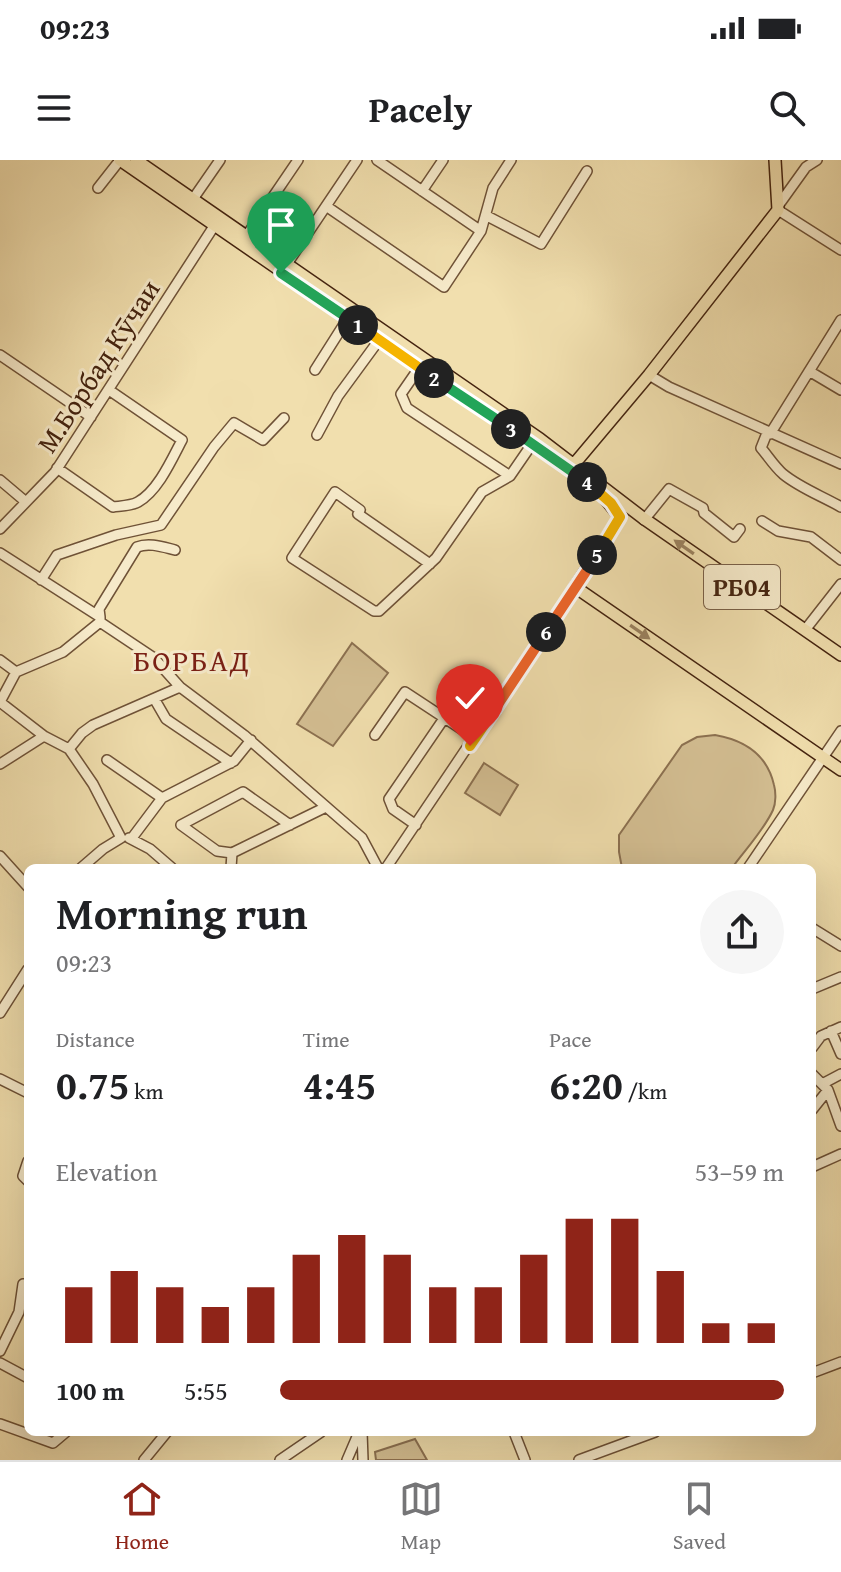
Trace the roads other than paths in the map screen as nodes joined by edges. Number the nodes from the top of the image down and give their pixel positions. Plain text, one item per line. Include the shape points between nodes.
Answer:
1 (120, 160) edge
2 (220, 160) edge
3 (298, 160) edge
4 (357, 160) edge
5 (377, 160) edge
6 (443, 160) edge
7 (511, 160) edge
8 (775, 160) edge
9 (817, 160) edge
10 (141, 161) edge
11 (587, 171) dead end
12 (98, 188) dead end
13 (422, 191) junction
14 (193, 199) junction
15 (326, 206) junction
16 (778, 208) junction
17 (487, 216) junction
18 (217, 222) junction
19 (481, 231) junction
20 (247, 235) junction
21 (841, 250) edge
22 (287, 264) junction
23 (348, 318) junction
24 (841, 320) edge
25 (379, 340) junction
26 (0, 355) edge
27 (419, 368) junction
28 (315, 370) dead end
29 (809, 371) junction
30 (649, 375) junction
31 (109, 390) junction
32 (841, 390) edge
33 (91, 417) junction
34 (284, 418) dead end
35 (768, 434) junction
36 (317, 435) dead end
37 (532, 444) junction
38 (841, 464) edge
39 (572, 467) junction
40 (57, 468) junction
41 (510, 476) junction
42 (0, 480) edge
43 (617, 499) junction
44 (26, 502) junction
45 (841, 507) edge
46 (620, 517) junction
47 (644, 519) junction
48 (762, 521) dead end
49 (0, 529) edge
50 (137, 529) junction
51 (740, 529) dead end
52 (142, 545) junction
53 (175, 550) dead end
54 (0, 553) edge
55 (841, 560) edge
56 (430, 564) junction
57 (41, 580) junction
58 (841, 584) edge
59 (575, 587) junction
60 (100, 620) junction
61 (805, 630) junction
62 (841, 655) edge
63 (0, 660) edge
64 (16, 672) junction
65 (180, 687) junction
66 (458, 699) dead end
67 (155, 700) junction
68 (0, 702) edge
69 (445, 718) junction
70 (841, 731) edge
71 (375, 735) dead end
72 (44, 736) junction
73 (475, 738) junction
74 (251, 740) junction
75 (69, 749) junction
76 (824, 758) junction
77 (107, 760) dead end
78 (231, 763) junction
79 (0, 764) edge
80 (841, 770) edge
81 (162, 798) junction
82 (326, 807) junction
83 (290, 825) junction
84 (416, 825) junction
85 (127, 838) junction
86 (232, 853) junction
87 (0, 856) edge
88 (86, 864) edge
89 (166, 864) edge
90 (231, 864) edge
91 (376, 864) edge
92 (389, 864) edge
93 (751, 864) edge
94 (24, 883) edge
95 (816, 931) edge
96 (826, 937) junction
97 (816, 941) edge
98 (841, 946) edge
99 (24, 975) edge
100 (841, 977) edge
101 (816, 987) edge
102 (0, 1013) edge
103 (836, 1029) edge
104 (816, 1043) edge
105 (841, 1054) edge
106 (841, 1074) edge
107 (816, 1077) edge
108 (0, 1079) edge
109 (826, 1086) junction
110 (24, 1091) edge
111 (816, 1103) edge
112 (841, 1126) edge
113 (841, 1154) edge
114 (816, 1165) edge
115 (23, 1284) dead end
116 (0, 1351) edge
117 (841, 1362) edge
118 (0, 1363) edge
119 (816, 1371) edge
120 (24, 1376) edge
121 (0, 1424) edge
122 (24, 1433) edge
123 (33, 1436) edge
124 (61, 1436) edge
125 (164, 1436) edge
126 (315, 1436) edge
127 (358, 1436) edge
128 (360, 1436) edge
129 (516, 1436) edge
130 (634, 1436) edge
131 (144, 1460) edge
132 (280, 1460) edge
133 (347, 1460) edge
134 (363, 1460) edge
135 (525, 1460) edge
136 (579, 1460) edge

1 - 12 street
1 - 18 main road, РБ04
2 - 14 street
3 - 20 street
4 - 15 street
5 - 13 street
6 - 13 street
7 - 17 street via 493,188
8 - 16 main road
9 - 16 street via 806,167
10 - 14 main road, РБ04
11 - 17 street via 541,244
13 - 19 street
14 - 18 main road, РБ04
15 - 19 street via 444,287
15 - 22 street
16 - 21 street
16 - 30 main road
17 - 19 street
18 - 20 main road, РБ04
18 - 23 main road, РБ04
18 - 31 street, М.Борбад Кӯчаи
20 - 22 main road, РБ04
22 - 39 main road, РБ04
23 - 25 main road, РБ04
23 - 28 street
24 - 29 street
25 - 27 main road, РБ04
25 - 36 street
26 - 33 street
27 - 37 main road, РБ04
27 - 41 street via 401,394 407,408
29 - 32 street
29 - 35 street
30 - 35 street
30 - 39 main road
31 - 33 street, М.Борбад Кӯчаи
31 - 40 street via 182,440 172,460 137,503 113,507
33 - 40 street, М.Борбад Кӯчаи
34 - 50 street via 263,440 234,423 161,525
35 - 38 street
35 - 45 street via 761,448 777,468
37 - 39 main road, РБ04
37 - 41 street
39 - 43 main road, РБ04
39 - 46 main road, РБ04
40 - 44 street, М.Борбад Кӯчаи
41 - 56 street via 482,492
42 - 44 street
43 - 46 main road
43 - 47 main road, РБ04
44 - 49 street, М.Борбад Кӯчаи
46 - 47 main road
46 - 59 main road
47 - 51 street via 669,489 703,508 734,537
61 -> 47 main road, РБ04
48 - 55 street via 778,531 811,537
50 - 52 street
50 - 57 street via 57,555
52 - 53 street
52 - 60 street via 99,609
54 - 57 street
56 - 56 street via 374,611 292,558 335,492
57 - 60 street
58 - 61 street
59 - 73 street
59 -> 76 main road
60 - 64 street via 63,652
60 - 65 street via 154,658
61 - 62 main road, РБ04
63 - 64 street
64 - 68 street
65 - 67 street
65 - 74 street
66 - 69 street
67 - 75 street via 93,725
67 - 78 street via 166,719
68 - 72 street
69 - 71 street via 405,692
69 - 73 street
69 - 84 street via 389,799 393,809
70 - 76 street
72 - 75 street
72 - 79 street
73 - 84 street
74 - 78 street
74 - 82 street
75 - 85 street
76 - 80 main road
76 - 93 street
77 - 81 street
78 - 81 street
81 - 85 street
82 - 83 street
82 - 91 street via 362,838
83 - 86 street
83 - 86 street via 243,792 181,825 217,851
84 - 92 street
85 - 88 street
85 - 89 street
86 - 90 street
87 - 94 street
95 - 96 street
96 - 97 street
96 - 98 street
99 - 102 street
100 - 101 street
103 - 104 street
103 - 105 street
106 - 109 street
107 - 109 street
108 - 110 street
109 - 111 street
109 - 112 street
113 - 114 street
115 - 116 street via 19,1312
117 - 119 street
118 - 120 street
121 - 122 street
123 - 124 street via 53,1443
125 - 131 street
126 - 132 street
127 - 133 street
128 - 134 street
129 - 135 street
130 - 136 street

